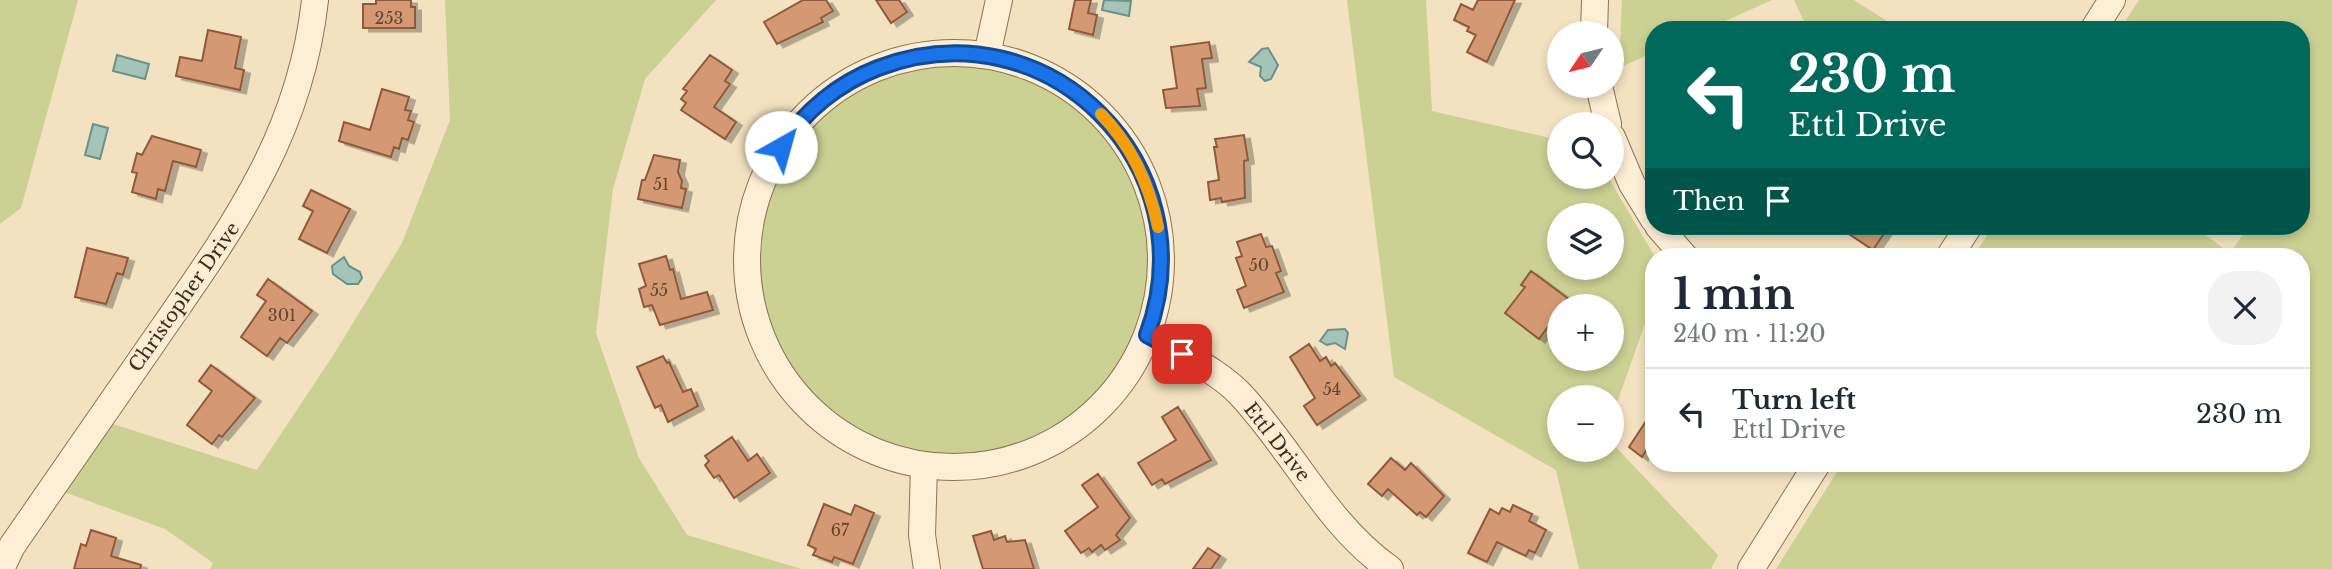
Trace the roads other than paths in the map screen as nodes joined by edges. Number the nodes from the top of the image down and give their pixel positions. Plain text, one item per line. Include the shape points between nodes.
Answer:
1 (315, 0) edge
2 (999, 0) edge
3 (1595, 0) edge
4 (2112, 0) edge
5 (1594, 21) edge
6 (2099, 21) edge
7 (987, 55) junction
8 (1624, 166) edge
9 (1645, 205) edge
10 (1147, 335) junction
11 (924, 466) junction
12 (1812, 472) edge
13 (1, 569) edge
14 (926, 569) edge
15 (1390, 569) edge
16 (1751, 569) edge

1 - 13 street, Christopher Drive via 289,113 251,197 12,546
2 - 7 street
3 - 5 street
4 - 6 street
7 - 10 street via 1018,62 1070,87 1115,129 1131,153 1150,194 1160,235 1158,297
7 - 11 street via 925,54 866,72 838,89 790,134 772,161 751,219 748,280 754,312 763,340 792,390 856,443
8 - 9 street
10 - 11 street via 1119,386 1089,416 1049,444 995,464
10 - 15 street, Ettl Drive via 1237,391 1346,530
11 - 14 street
12 - 16 street

